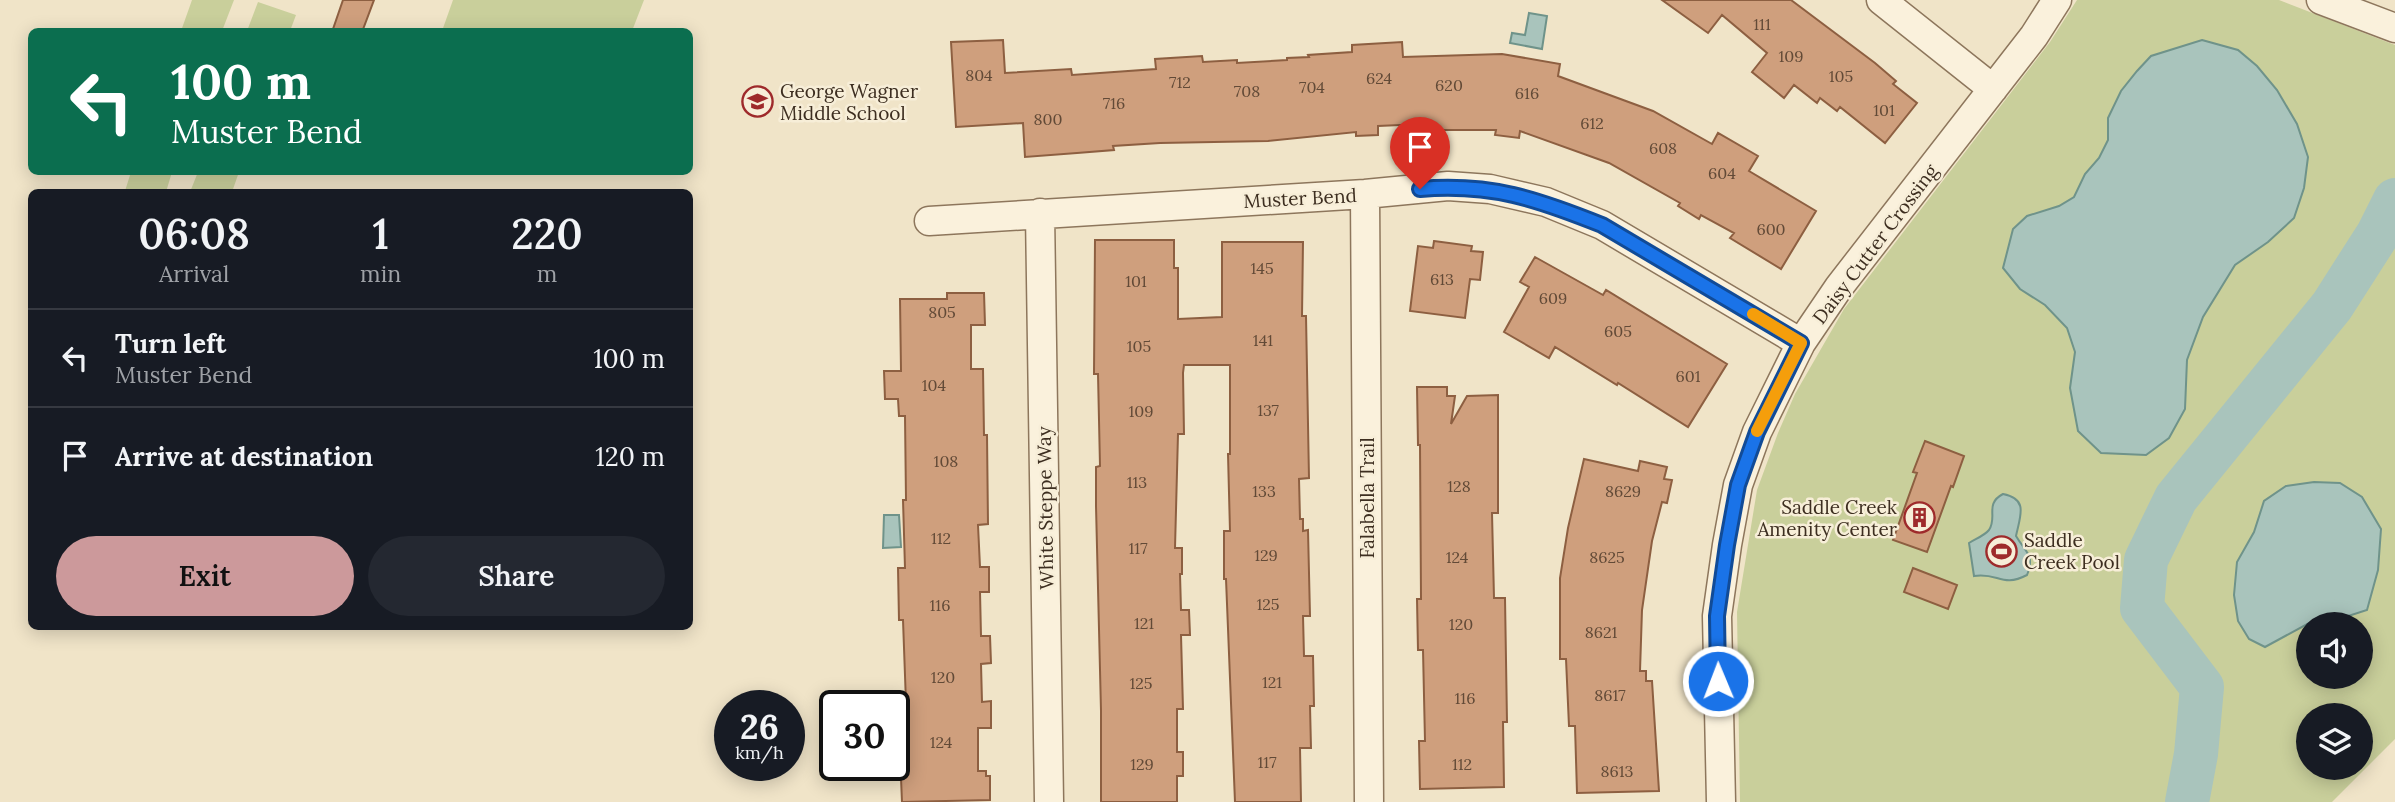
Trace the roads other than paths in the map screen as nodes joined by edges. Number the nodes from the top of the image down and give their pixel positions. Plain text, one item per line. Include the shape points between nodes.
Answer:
1 (1881, 0) edge
2 (2057, 0) edge
3 (2321, 0) edge
4 (2395, 28) edge
5 (1993, 89) junction
6 (1365, 194) junction
7 (1040, 214) junction
8 (929, 221) dead end
9 (1801, 343) junction
10 (1049, 802) edge
11 (1369, 802) edge
12 (1721, 802) edge

1 - 5 street
2 - 5 street, Daisy Cutter Crossing
3 - 4 street
5 - 9 street, Daisy Cutter Crossing
6 - 7 street, Muster Bend
6 - 9 street, Muster Bend via 1448,187 1490,189 1546,202 1602,225
6 - 11 street, Falabella Trail
7 - 8 street, Muster Bend
7 - 10 street, White Steppe Way
9 - 12 street, Daisy Cutter Crossing via 1757,432 1738,485 1727,545 1717,616

